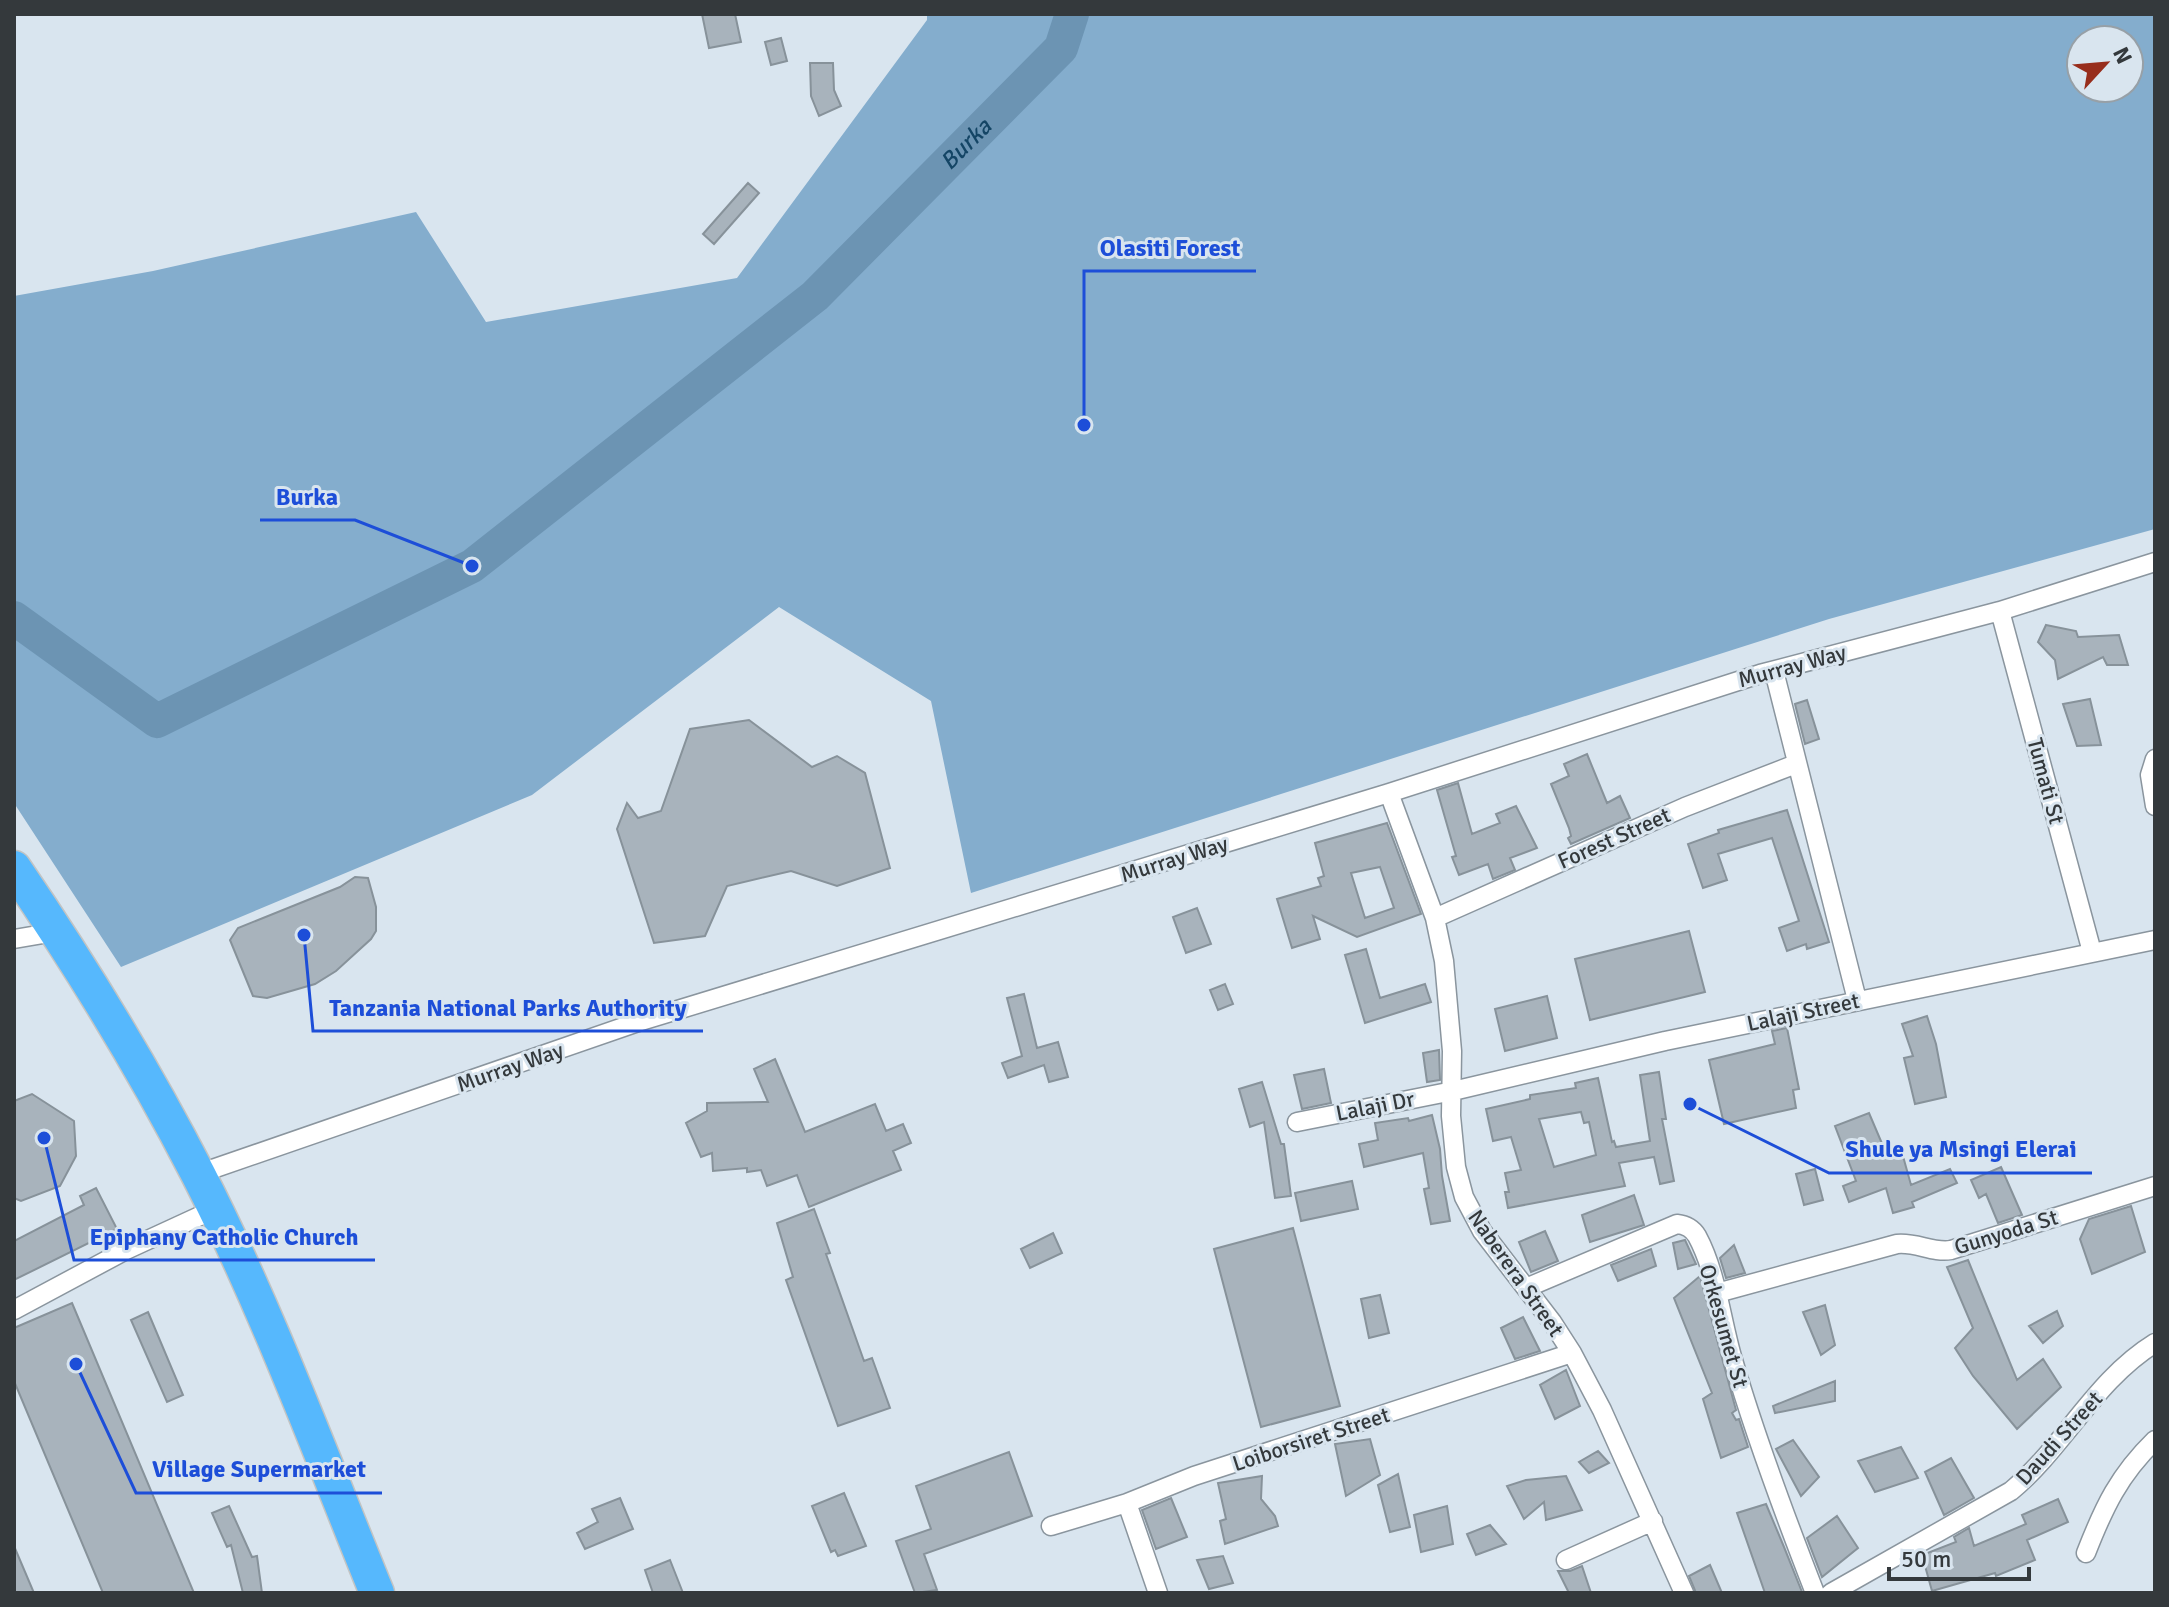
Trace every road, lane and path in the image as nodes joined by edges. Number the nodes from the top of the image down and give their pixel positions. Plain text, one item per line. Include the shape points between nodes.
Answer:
1 (2155, 562) edge
2 (2000, 611) junction
3 (1774, 671) junction
4 (2155, 759) edge
5 (1796, 764) junction
6 (1389, 793) junction
7 (2155, 806) edge
8 (14, 868) edge
9 (1435, 918) junction
10 (55, 932) junction
11 (14, 939) edge
12 (2155, 940) edge
13 (2092, 952) junction
14 (1857, 1000) junction
15 (1453, 1091) junction
16 (1297, 1122) dead end
17 (198, 1174) junction
18 (2155, 1186) edge
19 (215, 1209) junction
20 (1526, 1288) junction
21 (1717, 1293) junction
22 (14, 1310) edge
23 (2155, 1343) edge
24 (1572, 1353) junction
25 (2155, 1440) edge
26 (2146, 1460) edge
27 (1127, 1503) junction
28 (1653, 1521) junction
29 (1051, 1526) dead end
30 (2086, 1553) dead end
31 (1566, 1560) dead end
32 (377, 1593) edge
33 (1158, 1593) edge
34 (1684, 1593) edge
35 (1815, 1593) edge
36 (1831, 1593) edge

1 - 2 street, Murray Way
2 - 3 street, Murray Way
2 - 13 street, Tumati St
3 - 5 street
3 - 6 street, Murray Way
4 - 7 street via 2150,775
5 - 9 street, Forest Street via 1685,807
5 - 14 street
6 - 9 street, Naberera Street
6 - 17 street, Murray Way via 638,1022
8 - 10 highway
9 - 15 street, Naberera Street via 1444,961
10 - 11 street
10 - 17 highway
12 - 13 street, Lalaji Street
13 - 14 street, Lalaji Street
14 - 15 street, Lalaji Street
15 - 16 street, Lalaji Dr
15 - 20 street, Naberera Street via 1454,1152 1464,1197 1482,1231
17 - 19 highway
18 - 21 street, Gunyoda St via 1951,1250 1897,1244
19 - 22 street
19 - 32 highway
20 - 21 street, Orkesumet St via 1677,1224 1694,1232
20 - 24 street, Naberera Street
21 - 35 street, Orkesumet St via 1758,1441
23 - 36 street, Daudi Street via 2097,1395 2011,1491
24 - 27 street, Loiborsiret Street via 1194,1476
24 - 28 street, Naberera Street
25 - 26 street
26 - 30 street via 2113,1490
27 - 29 street, Loiborsiret Street
27 - 33 street
28 - 31 street
28 - 34 street, Naberera Street

